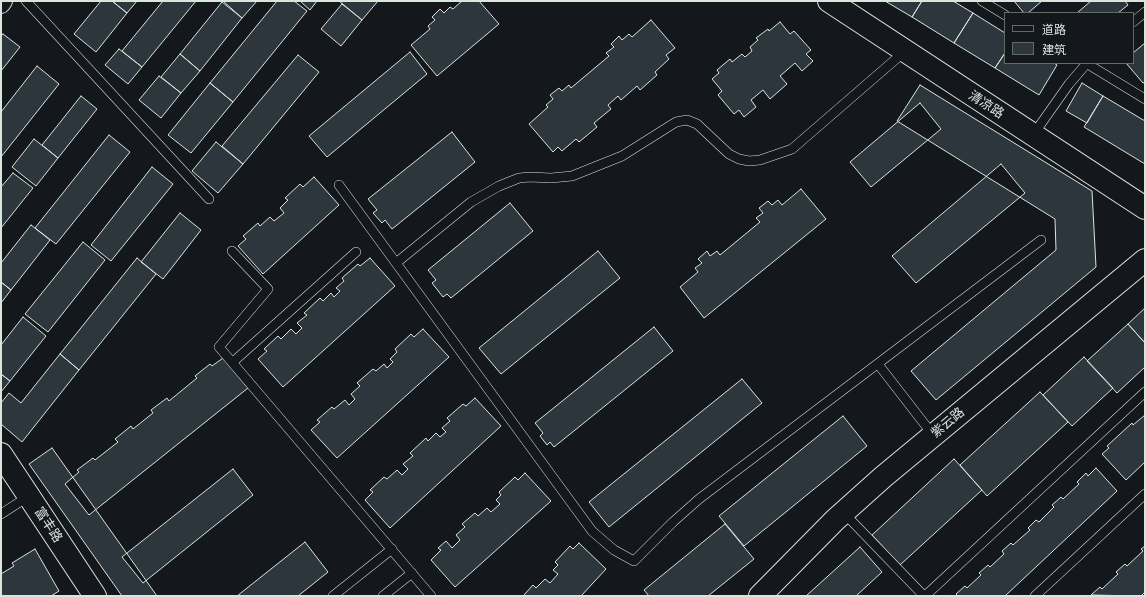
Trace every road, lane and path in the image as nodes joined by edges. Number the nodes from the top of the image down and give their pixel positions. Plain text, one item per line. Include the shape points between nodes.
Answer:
1 (3, 1) edge
2 (26, 1) edge
3 (829, 1) edge
4 (982, 1) edge
5 (1, 4) edge
6 (1145, 12) edge
7 (1004, 14) edge
8 (1134, 21) edge
9 (904, 52) junction
10 (1086, 64) edge
11 (1089, 64) edge
12 (1145, 99) edge
13 (1033, 135) junction
14 (339, 185) dead end
15 (209, 199) dead end
16 (1145, 208) edge
17 (1041, 240) dead end
18 (232, 251) dead end
19 (356, 252) dead end
20 (1145, 260) edge
21 (396, 263) junction
22 (233, 362) junction
23 (878, 364) junction
24 (1145, 392) edge
25 (933, 435) junction
26 (1, 454) edge
27 (1145, 494) edge
28 (29, 496) junction
29 (843, 512) junction
30 (1, 514) edge
31 (392, 549) junction
32 (412, 573) junction
33 (95, 596) edge
34 (333, 596) edge
35 (383, 596) edge
36 (431, 596) edge
37 (760, 596) edge
38 (925, 596) edge
39 (1035, 596) edge

1 - 5 street
2 - 15 lane
3 - 9 street, 清凉路
4 - 7 lane
6 - 8 lane
9 - 13 street, 清凉路
9 - 21 lane via 792,149 785,152 760,160 738,159 729,154 697,124 687,120 676,122 622,156 572,176 519,178 499,186 471,202
10 - 13 lane
11 - 12 lane
13 - 16 street, 清凉路
14 - 21 lane
17 - 23 lane
18 - 22 lane via 268,289 219,346
19 - 22 lane
20 - 25 street, 紫云路
21 - 23 lane via 592,531 614,550 634,561 699,499
22 - 31 lane
23 - 25 lane
24 - 38 lane
25 - 29 street, 紫云路
26 - 28 street, 富丰路
27 - 39 lane
28 - 30 lane
28 - 33 street, 富丰路
29 - 37 street, 紫云路
29 - 38 lane
31 - 32 lane
31 - 34 lane
32 - 35 lane
32 - 36 lane

